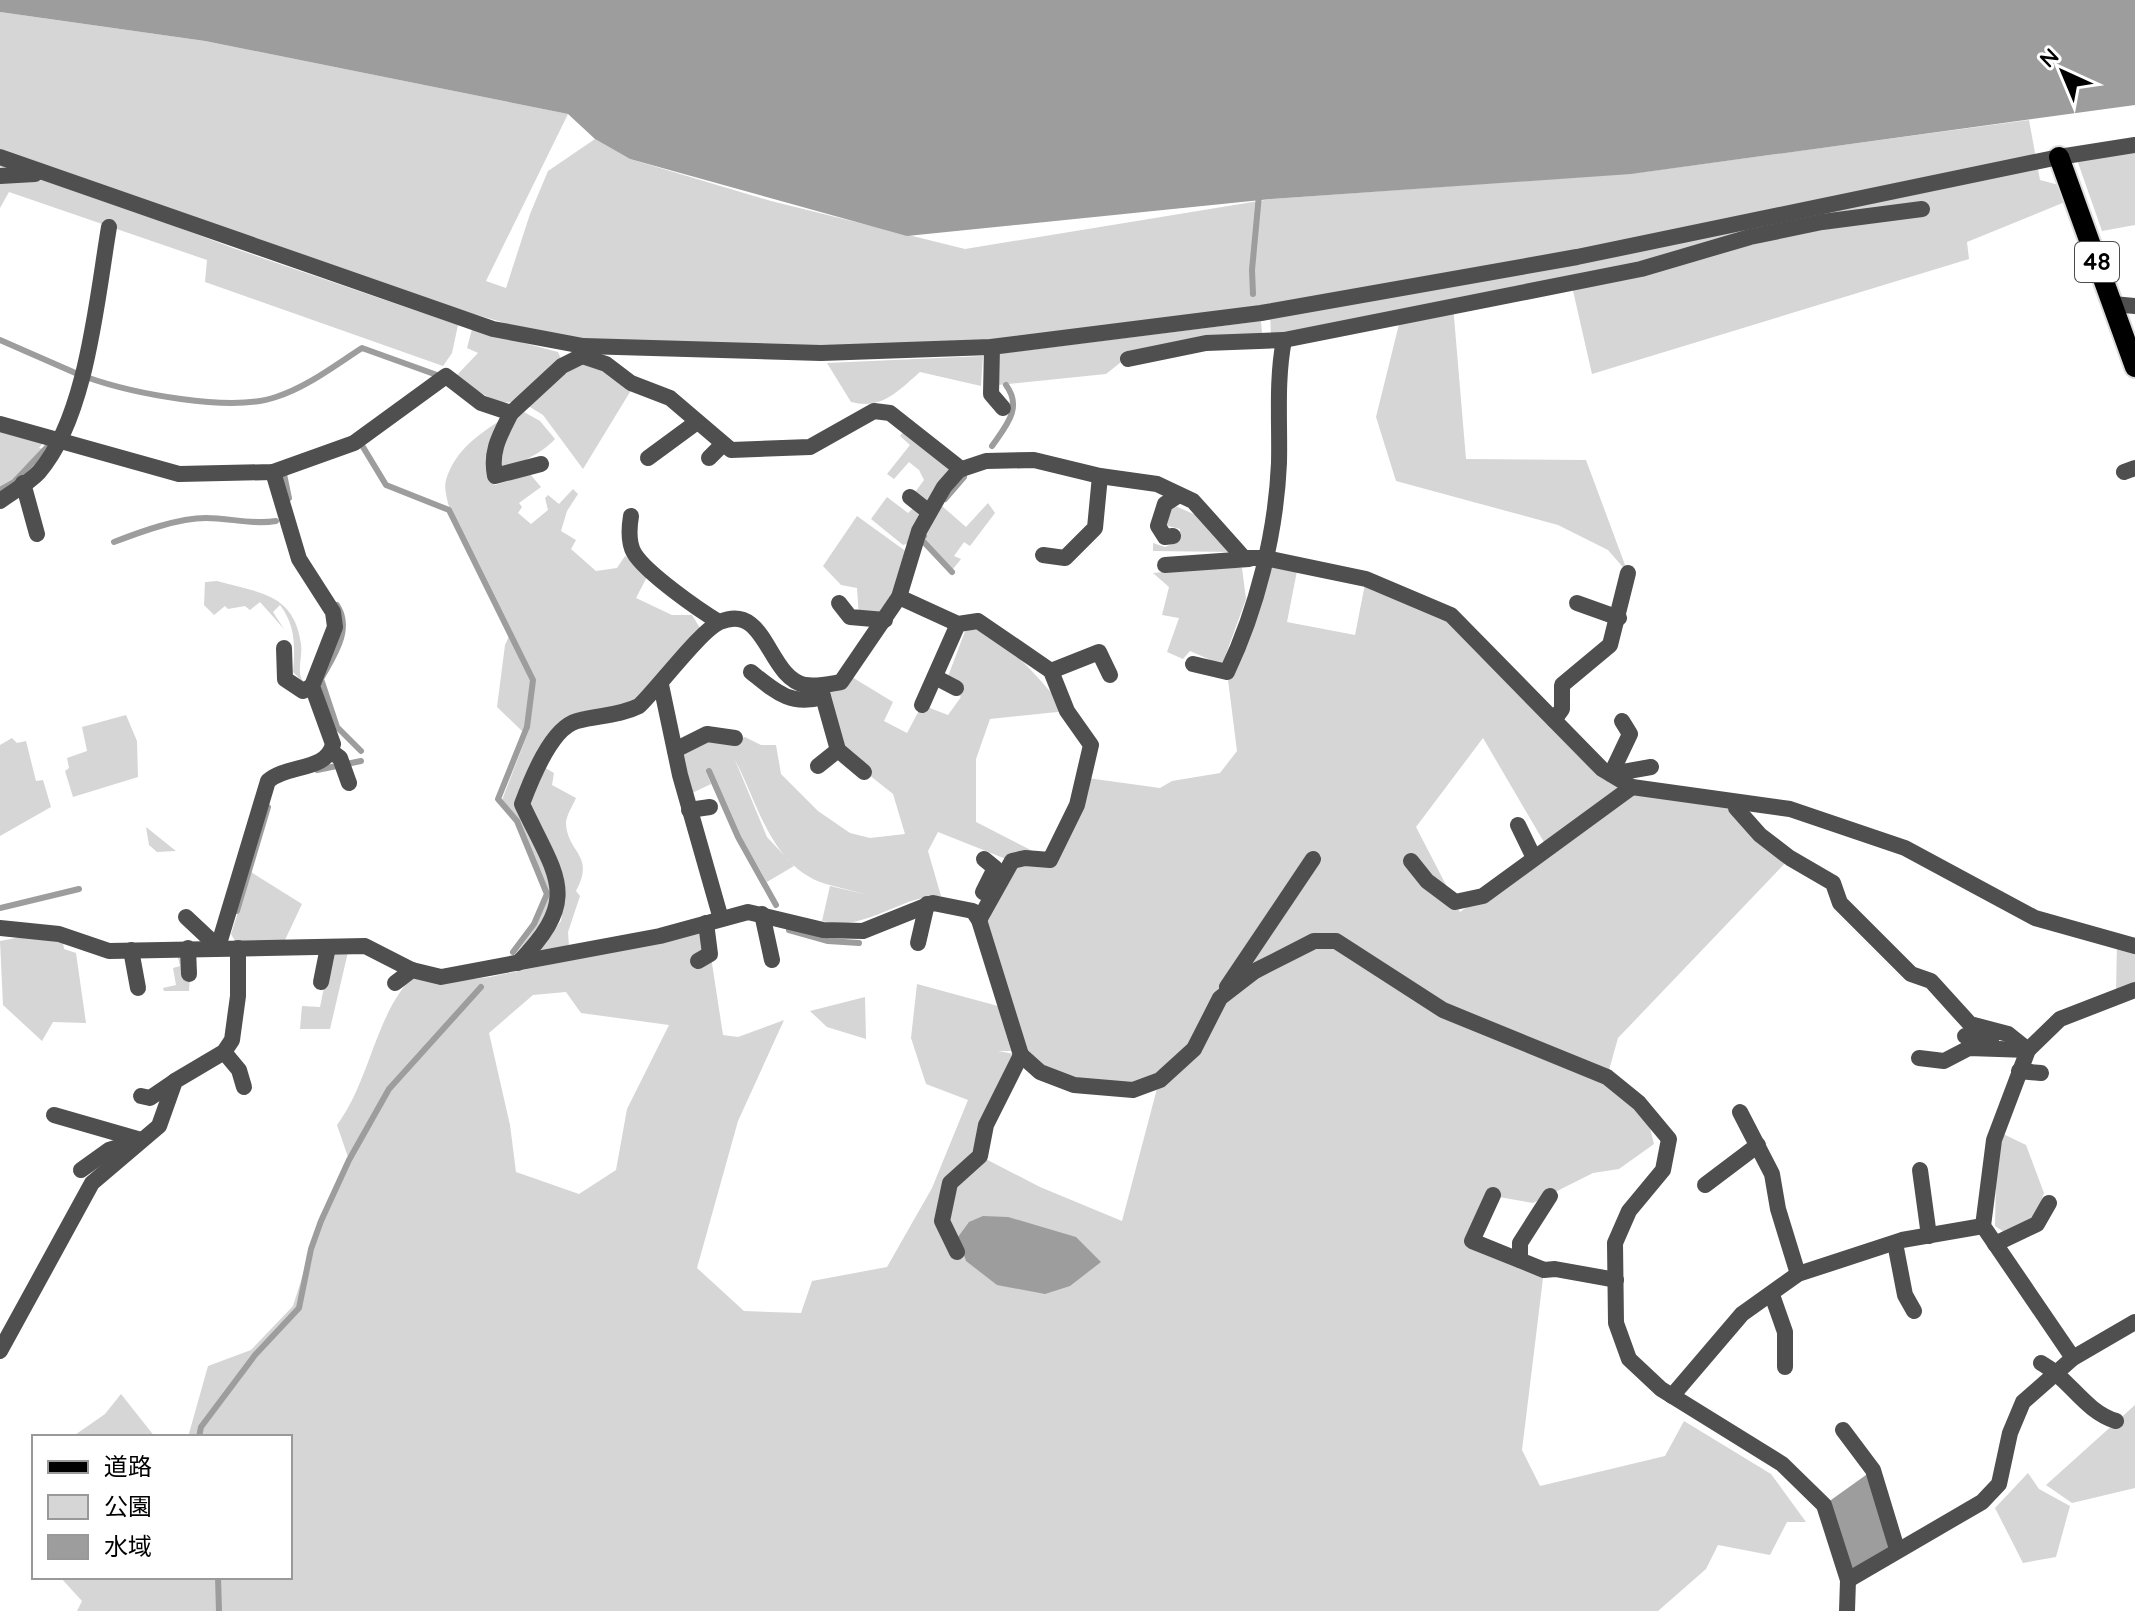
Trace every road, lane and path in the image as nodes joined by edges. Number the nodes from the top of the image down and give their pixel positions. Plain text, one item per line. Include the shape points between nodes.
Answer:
1 (2134, 147) edge
2 (0, 157) edge
3 (2059, 157) junction
4 (45, 173) junction
5 (0, 176) edge
6 (1922, 209) dead end
7 (109, 227) dead end
8 (1749, 229) junction
9 (2113, 304) junction
10 (2135, 306) edge
11 (1284, 340) junction
12 (992, 347) junction
13 (583, 351) junction
14 (1128, 359) dead end
15 (2135, 367) edge
16 (1003, 408) dead end
17 (511, 413) junction
18 (697, 422) junction
19 (0, 424) edge
20 (58, 441) junction
21 (723, 444) junction
22 (648, 458) dead end
23 (709, 458) dead end
24 (541, 464) dead end
25 (961, 469) junction
26 (273, 472) junction
27 (1100, 476) junction
28 (23, 483) junction
29 (1179, 495) junction
30 (910, 497) dead end
31 (0, 501) edge
32 (929, 512) junction
33 (631, 516) dead end
34 (37, 534) dead end
35 (1173, 536) dead end
36 (620, 538) dead end
37 (635, 554) junction
38 (1043, 555) dead end
39 (1257, 559) junction
40 (1165, 565) dead end
41 (1628, 573) dead end
42 (899, 597) junction
43 (839, 603) dead end
44 (1577, 603) dead end
45 (1619, 618) junction
46 (885, 620) junction
47 (719, 622) junction
48 (958, 624) junction
49 (284, 648) dead end
50 (1193, 664) dead end
51 (1051, 671) junction
52 (751, 672) dead end
53 (1110, 675) dead end
54 (935, 677) junction
55 (661, 685) junction
56 (312, 686) junction
57 (956, 688) dead end
58 (821, 692) junction
59 (922, 705) dead end
60 (1554, 720) junction
61 (1622, 721) dead end
62 (735, 738) dead end
63 (675, 750) junction
64 (838, 750) junction
65 (332, 752) junction
66 (818, 766) dead end
67 (1651, 767) dead end
68 (864, 772) dead end
69 (1611, 774) junction
70 (349, 783) dead end
71 (1632, 787) junction
72 (1736, 802) junction
73 (710, 807) dead end
74 (689, 810) junction
75 (1518, 825) dead end
76 (1534, 858) junction
77 (984, 859) dead end
78 (1313, 859) dead end
79 (1411, 861) dead end
80 (927, 904) junction
81 (762, 914) junction
82 (976, 916) junction
83 (186, 917) dead end
84 (713, 921) junction
85 (0, 928) edge
86 (918, 943) dead end
87 (2135, 946) edge
88 (218, 947) junction
89 (328, 947) junction
90 (188, 948) junction
91 (238, 948) junction
92 (131, 950) junction
93 (772, 960) dead end
94 (698, 961) dead end
95 (518, 963) junction
96 (412, 970) junction
97 (189, 974) dead end
98 (321, 982) dead end
99 (395, 983) dead end
100 (138, 988) dead end
101 (2135, 990) edge
102 (1220, 998) junction
103 (1965, 1036) dead end
104 (2028, 1050) junction
105 (1021, 1055) junction
106 (1919, 1058) dead end
107 (225, 1062) junction
108 (2019, 1071) junction
109 (2041, 1073) dead end
110 (175, 1081) junction
111 (244, 1087) dead end
112 (141, 1096) dead end
113 (1740, 1112) dead end
114 (54, 1115) dead end
115 (141, 1140) junction
116 (1758, 1145) junction
117 (81, 1170) dead end
118 (1920, 1170) dead end
119 (1705, 1185) dead end
120 (1493, 1195) dead end
121 (1550, 1196) dead end
122 (2049, 1203) dead end
123 (68, 1224) junction
124 (1983, 1226) junction
125 (1929, 1236) junction
126 (1895, 1243) junction
127 (1995, 1244) junction
128 (957, 1252) dead end
129 (1520, 1260) junction
130 (36, 1268) dead end
131 (1798, 1274) junction
132 (1616, 1280) junction
133 (1772, 1295) junction
134 (1914, 1311) dead end
135 (2135, 1322) edge
136 (0, 1351) edge
137 (2073, 1358) junction
138 (2041, 1363) dead end
139 (1785, 1367) dead end
140 (2058, 1372) junction
141 (1672, 1396) junction
142 (2116, 1421) dead end
143 (1843, 1430) dead end
144 (1897, 1549) junction
145 (1848, 1580) junction
146 (1847, 1611) edge

1 - 3 street
2 - 4 street
3 - 8 street
3 - 9 main road, 48
4 - 5 street
4 - 13 street via 466,320
6 - 8 street
7 - 20 street via 84,373
8 - 11 street via 1641,269
8 - 12 street via 1261,313
9 - 10 street
9 - 15 main road, 48
11 - 14 street via 1206,343
11 - 39 street via 1278,385 1279,466
12 - 13 street via 821,353
12 - 16 street via 984,393
13 - 17 street
13 - 18 street via 631,383 670,398
17 - 24 street via 496,443 495,476
17 - 26 street via 481,403 446,376 354,443
18 - 21 street
18 - 22 street
19 - 20 street
20 - 26 street via 179,474
20 - 28 street via 38,472
21 - 23 street
21 - 25 street via 731,450 810,447 874,411 890,413
25 - 27 street via 986,461 1034,460
25 - 32 street
26 - 56 street via 299,559 333,612 335,627
27 - 29 street via 1157,484
27 - 38 street via 1095,528 1065,558
28 - 31 street
28 - 34 street
29 - 35 street via 1165,504 1158,526 1165,537
29 - 39 street via 1193,501 1244,558
30 - 32 street
32 - 42 street
33 - 37 street via 628,531
36 - 37 street
37 - 47 street
39 - 40 street
39 - 50 street via 1245,635 1227,672
39 - 60 street via 1366,579 1451,615
41 - 45 street
42 - 46 street
42 - 48 street
43 - 46 street via 850,617
44 - 45 street
45 - 60 street via 1610,645 1562,685 1562,709
46 - 58 street via 841,682
47 - 55 street
47 - 58 street via 741,618 756,626 778,663 801,684
48 - 51 street via 978,621
48 - 54 street
49 - 56 street via 285,679 303,691
51 - 53 street via 1099,652
51 - 82 street via 1067,711 1091,745 1077,805 1050,860 1012,861
52 - 58 street via 775,692 801,703
54 - 57 street
54 - 59 street
55 - 63 street
55 - 95 street via 625,713 574,722 561,730 533,776 522,804 559,884 558,909
56 - 65 street
58 - 64 street
60 - 69 street
61 - 69 street via 1630,734
62 - 63 street via 707,734
63 - 74 street
64 - 66 street
64 - 68 street
65 - 70 street via 340,758
65 - 88 street via 320,762 277,773 268,781
67 - 69 street
69 - 71 street
71 - 72 street
71 - 76 street
72 - 87 street via 1790,809 1905,848 2035,918
72 - 104 street via 1760,835 1833,883 1840,903 1911,974 1931,981 1970,1024 2008,1034
73 - 74 street
74 - 84 street
75 - 76 street
76 - 79 street via 1483,896 1455,902
77 - 82 street via 995,868
78 - 102 street
80 - 81 street via 863,931 823,930
80 - 82 street via 944,903
80 - 86 street
81 - 84 street
81 - 93 street
82 - 105 street
83 - 88 street
84 - 94 street via 710,954
84 - 95 street
85 - 92 street via 59,934 109,951
88 - 90 street
88 - 91 street
89 - 91 street
89 - 96 street via 365,946
89 - 98 street
90 - 92 street
90 - 97 street
91 - 107 street via 234,1029
92 - 100 street
95 - 96 street via 441,977
96 - 99 street
101 - 104 street via 2060,1019
102 - 105 street via 1192,1051 1160,1080 1133,1090 1074,1085 1040,1072
102 - 132 street via 1255,971 1314,941 1336,941 1443,1010 1607,1077 1639,1103 1669,1139 1663,1170 1629,1211 1615,1243
103 - 104 street via 1995,1038
104 - 106 street via 1969,1048 1944,1061
104 - 108 street
105 - 128 street via 986,1125 980,1156 950,1183 942,1221
107 - 110 street
107 - 111 street via 239,1070
108 - 109 street
108 - 124 street via 1994,1140
110 - 112 street via 150,1098
110 - 115 street via 159,1126
113 - 116 street
114 - 115 street
115 - 117 street via 109,1150
115 - 123 street via 92,1183
116 - 119 street
116 - 131 street via 1772,1174
118 - 125 street
120 - 129 street via 1472,1241
121 - 129 street via 1520,1243
122 - 127 street via 2037,1224
123 - 130 street via 53,1232
123 - 136 street
124 - 125 street
124 - 127 street
125 - 126 street
126 - 131 street
126 - 134 street via 1905,1295
127 - 137 street
129 - 132 street via 1544,1270
131 - 133 street
132 - 141 street via 1616,1323 1629,1359
133 - 139 street via 1785,1332
133 - 141 street via 1742,1314
135 - 137 street
137 - 140 street
138 - 140 street
140 - 142 street via 2097,1415
140 - 144 street via 2023,1402 1999,1484 1982,1502
141 - 145 street via 1782,1464 1824,1505
143 - 144 street via 1873,1470
144 - 145 street
145 - 146 street

